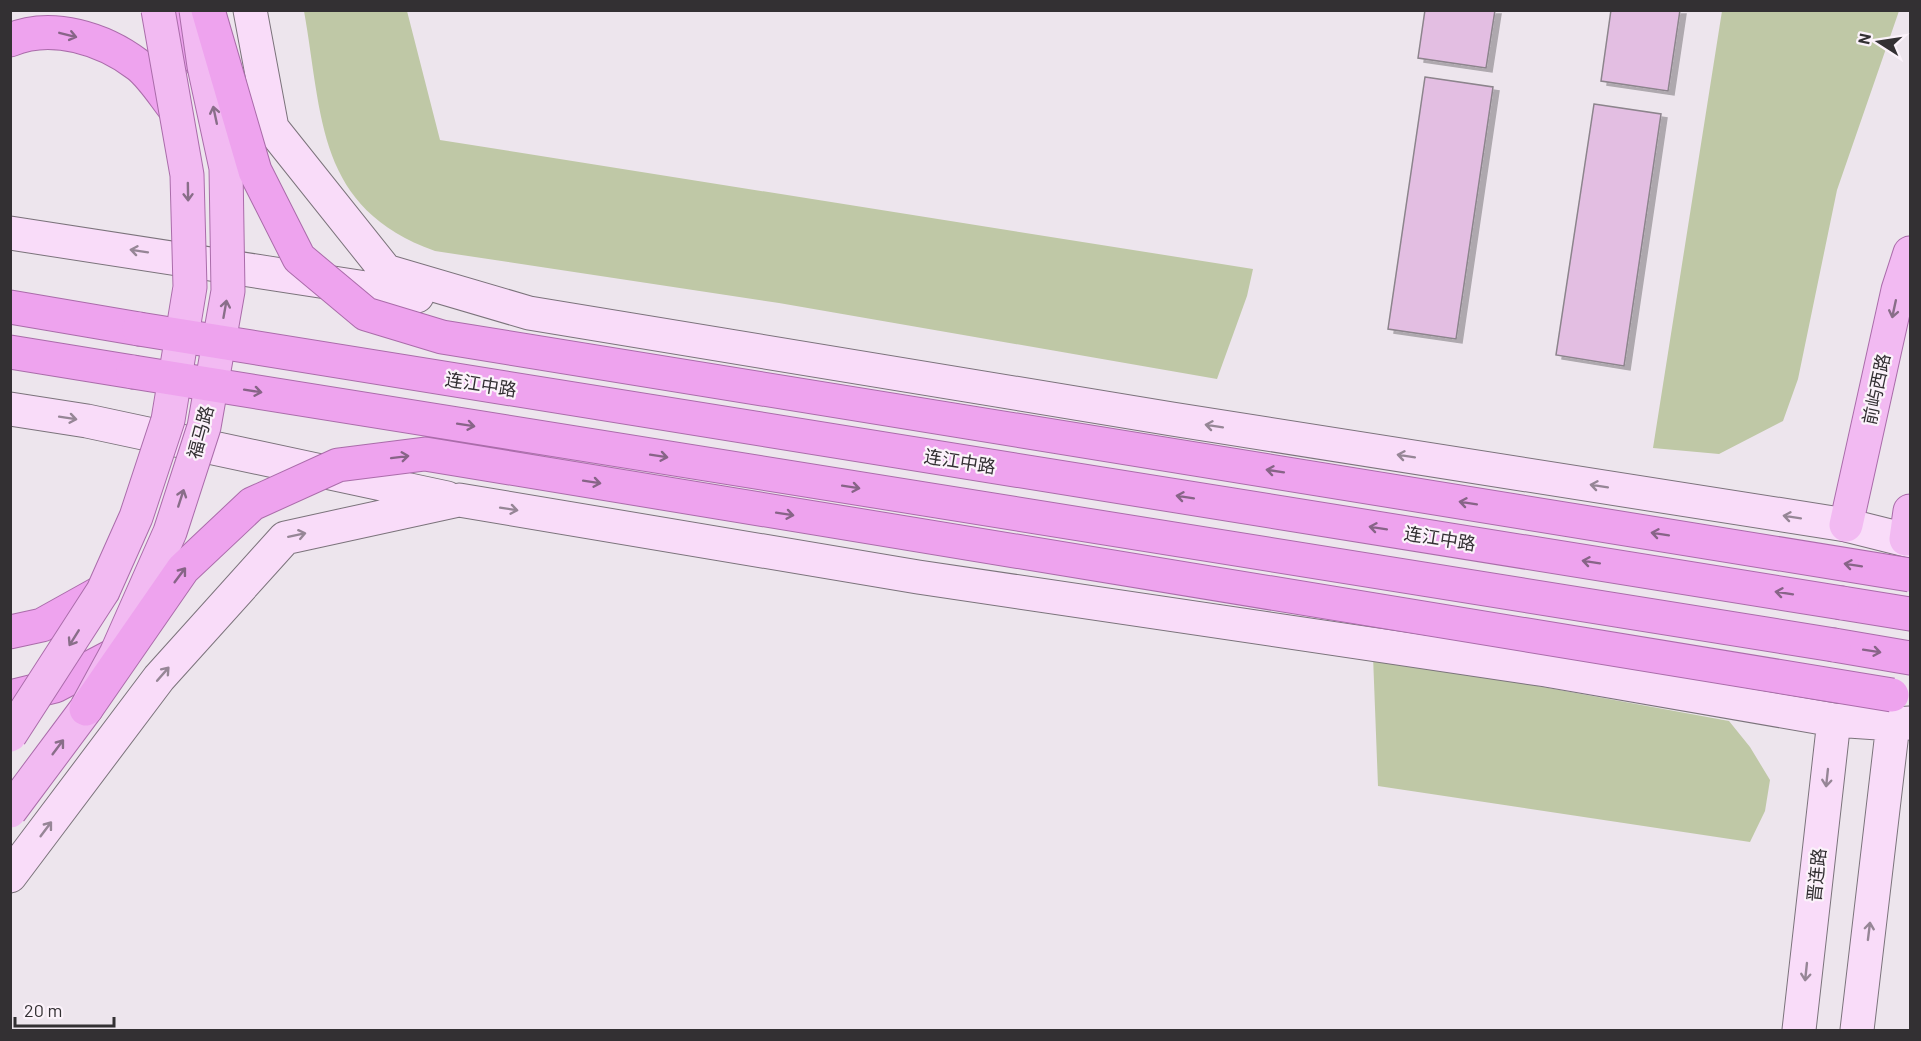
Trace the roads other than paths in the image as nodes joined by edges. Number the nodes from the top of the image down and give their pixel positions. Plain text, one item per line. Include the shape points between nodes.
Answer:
1 (158, 10) edge
2 (196, 10) edge
3 (208, 10) edge
4 (250, 10) edge
5 (10, 40) edge
6 (204, 66) junction
7 (174, 108) junction
8 (10, 233) edge
9 (1911, 253) edge
10 (10, 288) edge
11 (10, 307) edge
12 (529, 314) junction
13 (73, 318) junction
14 (10, 352) edge
15 (63, 360) junction
16 (10, 372) edge
17 (10, 409) edge
18 (459, 500) junction
19 (1846, 525) junction
20 (1909, 530) edge
21 (1911, 575) edge
22 (103, 591) junction
23 (1911, 614) edge
24 (10, 632) edge
25 (116, 654) junction
26 (1911, 658) edge
27 (10, 697) edge
28 (87, 709) junction
29 (1902, 710) edge
30 (1834, 720) junction
31 (10, 735) edge
32 (10, 811) edge
33 (10, 876) edge
34 (1799, 1030) edge
35 (1857, 1030) edge

1 - 6 highway via 167,15
1 - 7 main road, 福马路, bridge
2 - 6 main road, 福马路, bridge
21 -> 3 highway, bridge via 442,336 366,314 300,258 255,171
4 - 12 main road via 272,128 387,271
5 -> 7 highway via 23,34 58,32 108,45 140,66
25 -> 6 main road, 福马路, bridge via 170,532 204,427 228,291 226,168
7 -> 22 main road, 福马路, bridge via 187,175 190,287 168,420 136,517
12 -> 8 main road
9 -> 19 main road, 前屿西路 via 1898,290
10 - 13 highway
11 - 13 highway, 连江中路
19 -> 12 main road
23 -> 13 highway, 连江中路, bridge
14 - 15 highway
15 - 16 highway
15 -> 26 highway, bridge
17 -> 18 main road via 87,421
18 -> 30 main road via 918,577 1546,670
33 -> 18 main road via 159,678 285,538
19 - 20 main road
22 - 24 highway via 42,625
22 -> 31 main road, 福马路, bridge
25 - 27 highway, bridge via 55,686
25 - 28 main road, 福马路, bridge
28 -> 29 highway, bridge via 183,569 252,504 338,465 425,454
32 -> 28 main road, 福马路, bridge
29 - 30 main road
35 -> 29 main road
30 -> 34 main road, 晋连路

